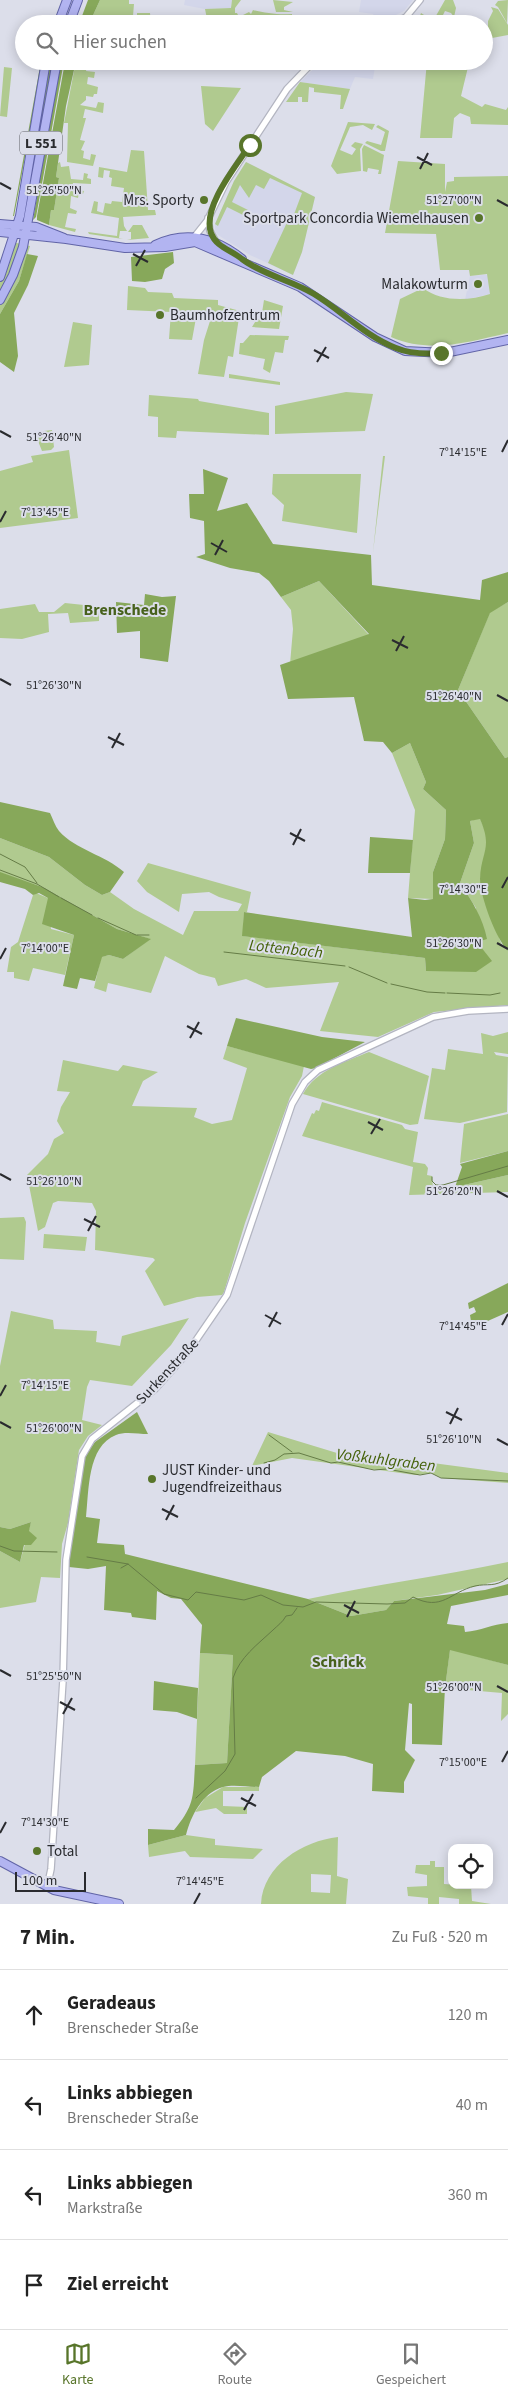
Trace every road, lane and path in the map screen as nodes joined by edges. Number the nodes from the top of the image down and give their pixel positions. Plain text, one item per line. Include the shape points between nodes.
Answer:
1 (67, 0) edge
2 (78, 0) edge
3 (420, 0) edge
4 (61, 15) edge
5 (72, 15) edge
6 (408, 15) edge
7 (44, 70) edge
8 (55, 70) edge
9 (304, 70) edge
10 (208, 218) junction
11 (0, 224) edge
12 (17, 225) junction
13 (27, 226) junction
14 (0, 232) edge
15 (15, 234) junction
16 (26, 234) junction
17 (66, 239) junction
18 (195, 239) junction
19 (217, 244) junction
20 (248, 264) junction
21 (0, 277) edge
22 (0, 300) edge
23 (508, 340) edge
24 (508, 1009) edge
25 (0, 1857) edge
26 (0, 1861) edge
27 (47, 1885) junction
28 (119, 1904) edge

1 - 4 main road
2 - 5 main road
3 - 6 street
7 - 12 main road, L 551
8 - 13 main road, L 551
9 - 10 street via 275,107 226,182
10 - 18 street
10 - 19 street
11 - 12 main road
12 - 13 main road
12 - 15 main road, L 551
13 - 16 main road, L 551
13 - 17 main road via 50,230
14 - 15 main road
15 - 16 main road
15 - 21 main road, L 551
16 - 17 main road
16 - 22 main road, L 551
17 - 18 main road via 125,248
18 - 19 main road
18 - 20 main road
19 - 20 main road
20 - 23 main road via 313,294 364,331 400,350 445,353
24 - 27 street, Surkenstraße via 437,1015 318,1070 305,1082 292,1104 227,1295 182,1359 144,1398 92,1439 82,1456 66,1560 59,1755 51,1869
25 - 27 main road
26 - 27 main road
27 - 28 main road

